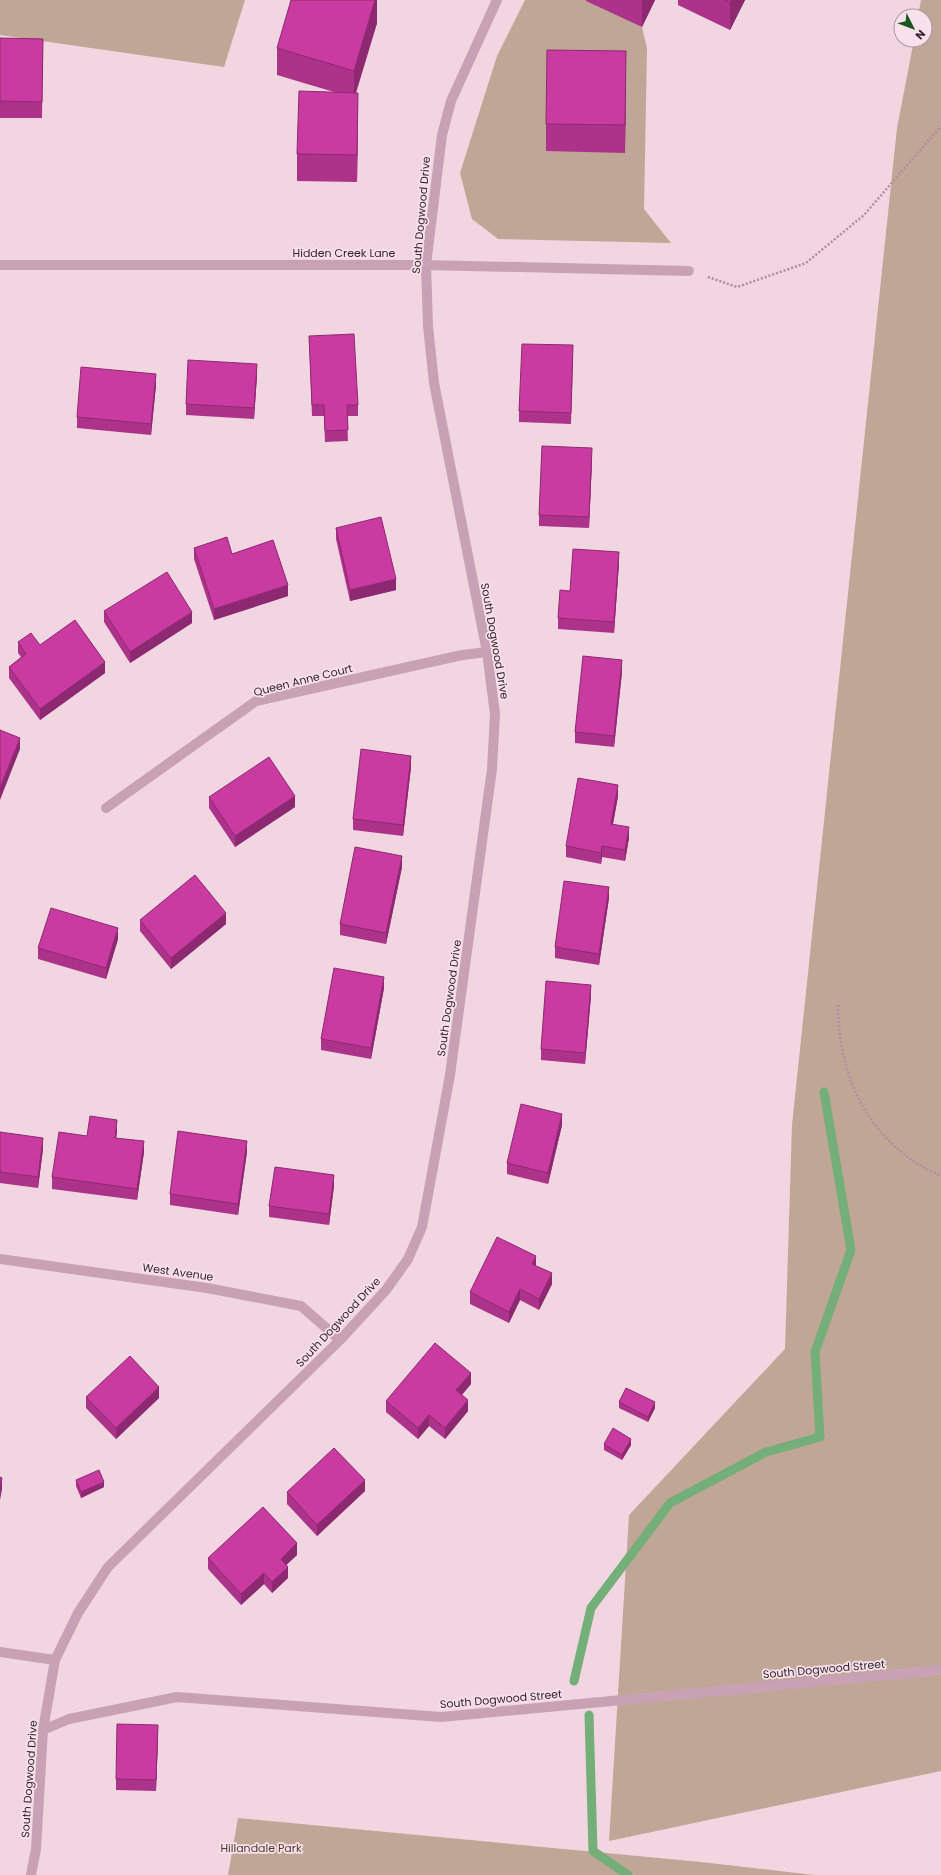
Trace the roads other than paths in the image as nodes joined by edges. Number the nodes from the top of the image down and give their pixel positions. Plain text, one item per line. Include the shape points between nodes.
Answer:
1 (497, 0) edge
2 (0, 265) edge
3 (426, 265) junction
4 (689, 271) road end
5 (487, 652) junction
6 (106, 808) dead end
7 (0, 1260) edge
8 (340, 1340) junction
9 (0, 1652) edge
10 (56, 1660) junction
11 (941, 1670) edge
12 (43, 1730) junction
13 (31, 1875) edge

1 - 3 street, South Dogwood Drive via 451,101 442,135
2 - 3 street, Hidden Creek Lane
3 - 4 street, Hidden Creek Lane
3 - 5 street, South Dogwood Drive via 428,326 434,383
5 - 6 street, Queen Anne Court via 462,655 256,701
5 - 8 street, South Dogwood Drive via 495,714 492,770 450,1075 422,1227 408,1259 386,1290
7 - 8 street, West Avenue via 207,1288 301,1306
8 - 10 street, South Dogwood Drive via 108,1567 78,1613
9 - 10 street
10 - 12 street, South Dogwood Drive
11 - 12 street, South Dogwood Street via 441,1717 177,1697 69,1719
12 - 13 street, South Dogwood Drive via 36,1849

